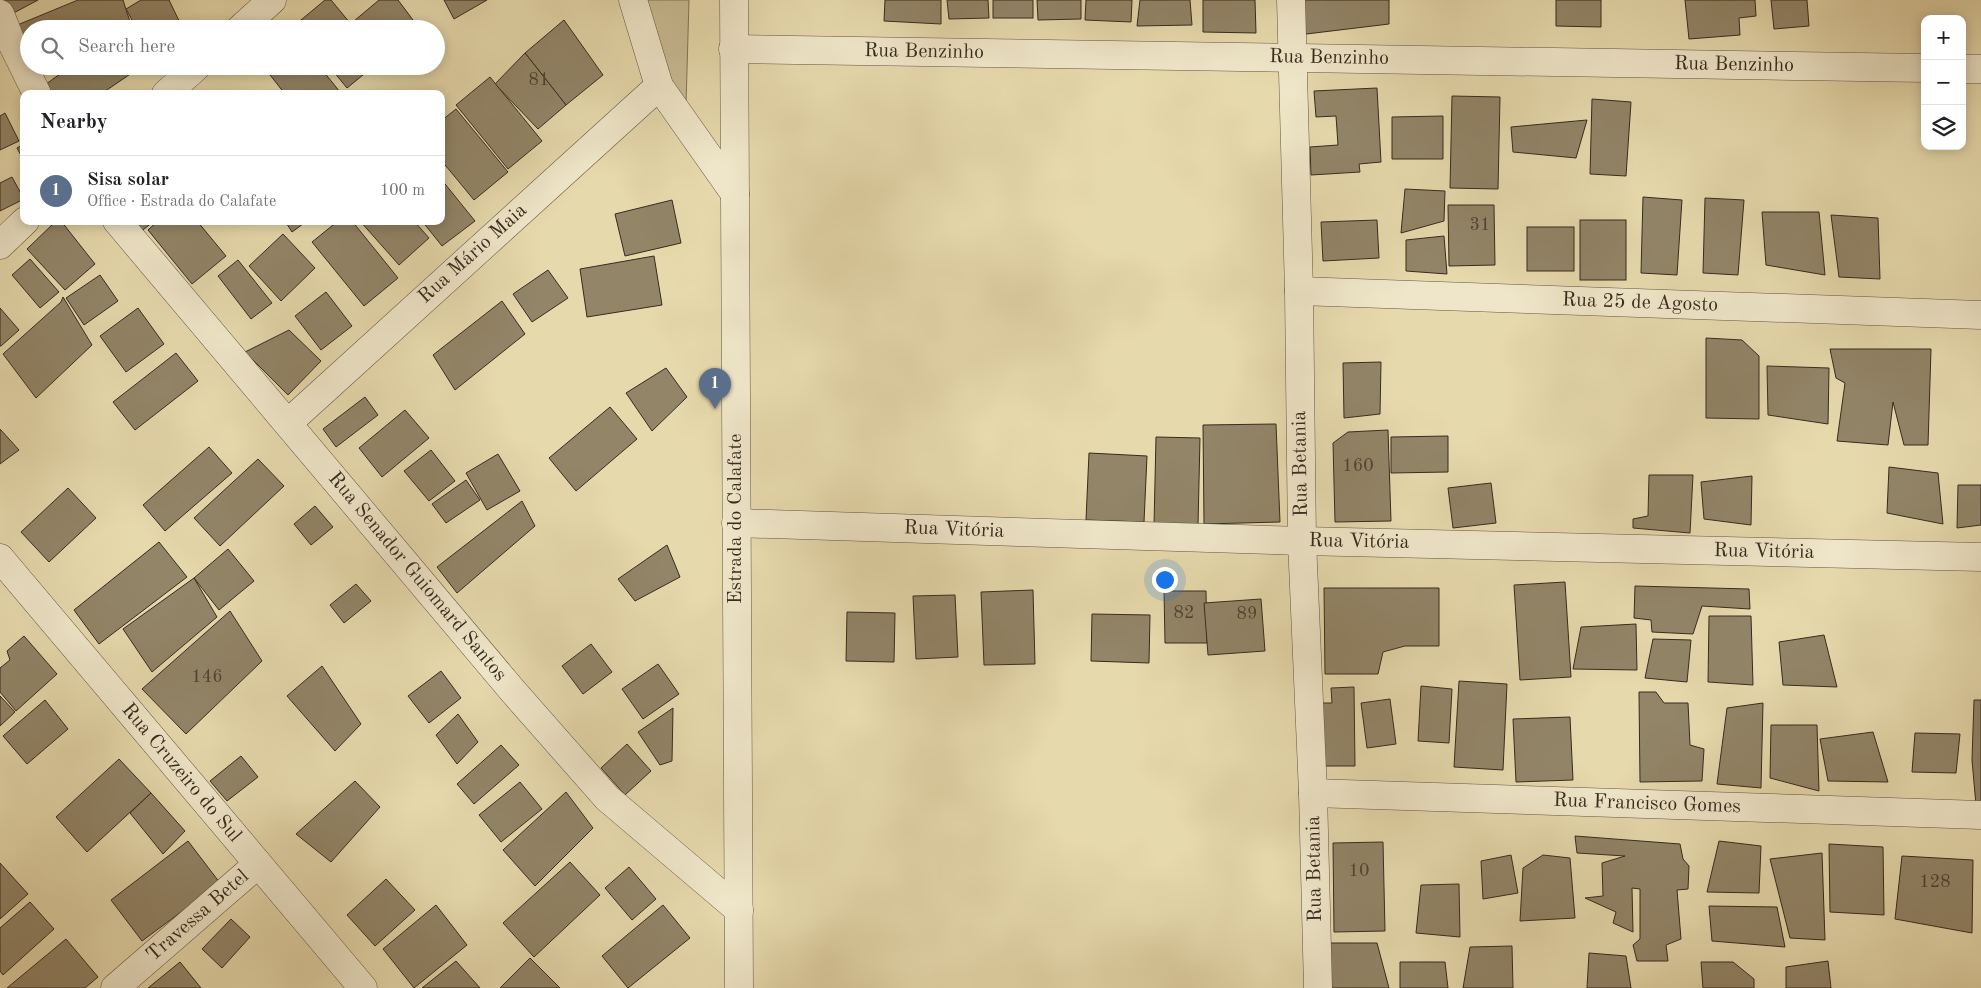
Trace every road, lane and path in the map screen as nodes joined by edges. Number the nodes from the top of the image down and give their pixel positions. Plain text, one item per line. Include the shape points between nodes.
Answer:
1 (272, 0) edge
2 (633, 0) edge
3 (734, 0) edge
4 (1290, 0) edge
5 (0, 14) edge
6 (250, 20) edge
7 (734, 49) junction
8 (1292, 57) junction
9 (20, 59) edge
10 (1921, 68) edge
11 (1966, 69) edge
12 (1981, 69) edge
13 (28, 75) edge
14 (187, 75) edge
15 (659, 86) junction
16 (35, 90) edge
17 (170, 90) edge
18 (735, 194) junction
19 (21, 225) edge
20 (120, 225) edge
21 (0, 245) edge
22 (1298, 291) junction
23 (1981, 315) edge
24 (288, 423) junction
25 (736, 523) junction
26 (1302, 541) junction
27 (1981, 557) edge
28 (0, 558) edge
29 (1313, 793) junction
30 (1981, 815) edge
31 (258, 864) junction
32 (739, 910) junction
33 (115, 988) edge
34 (363, 988) edge
35 (739, 988) edge
36 (1318, 988) edge

1 - 6 street
2 - 15 street
3 - 7 street, Estrada do Calafate
4 - 8 street, Rua Betania
5 - 9 street
7 - 8 street, Rua Benzinho
7 - 18 street, Estrada do Calafate
8 - 10 street, Rua Benzinho
8 - 22 street, Rua Betania
11 - 12 street
13 - 16 street
14 - 17 street
15 - 18 street
15 - 24 street, Rua Mário Maia
18 - 25 street, Estrada do Calafate
19 - 21 street
20 - 24 street, Rua Senador Guiomard Santos
22 - 23 street, Rua 25 de Agosto
22 - 26 street, Rua Betania
24 - 32 street, Rua Senador Guiomard Santos via 607,798
25 - 26 street, Rua Vitória
25 - 32 street, Estrada do Calafate
26 - 27 street, Rua Vitória
26 - 29 street, Rua Betania
28 - 31 street, Rua Cruzeiro do Sul
29 - 30 street, Rua Francisco Gomes
29 - 36 street, Rua Betania
31 - 33 street, Travessa Betel
31 - 34 street, Rua Cruzeiro do Sul
32 - 35 street, Estrada do Calafate

